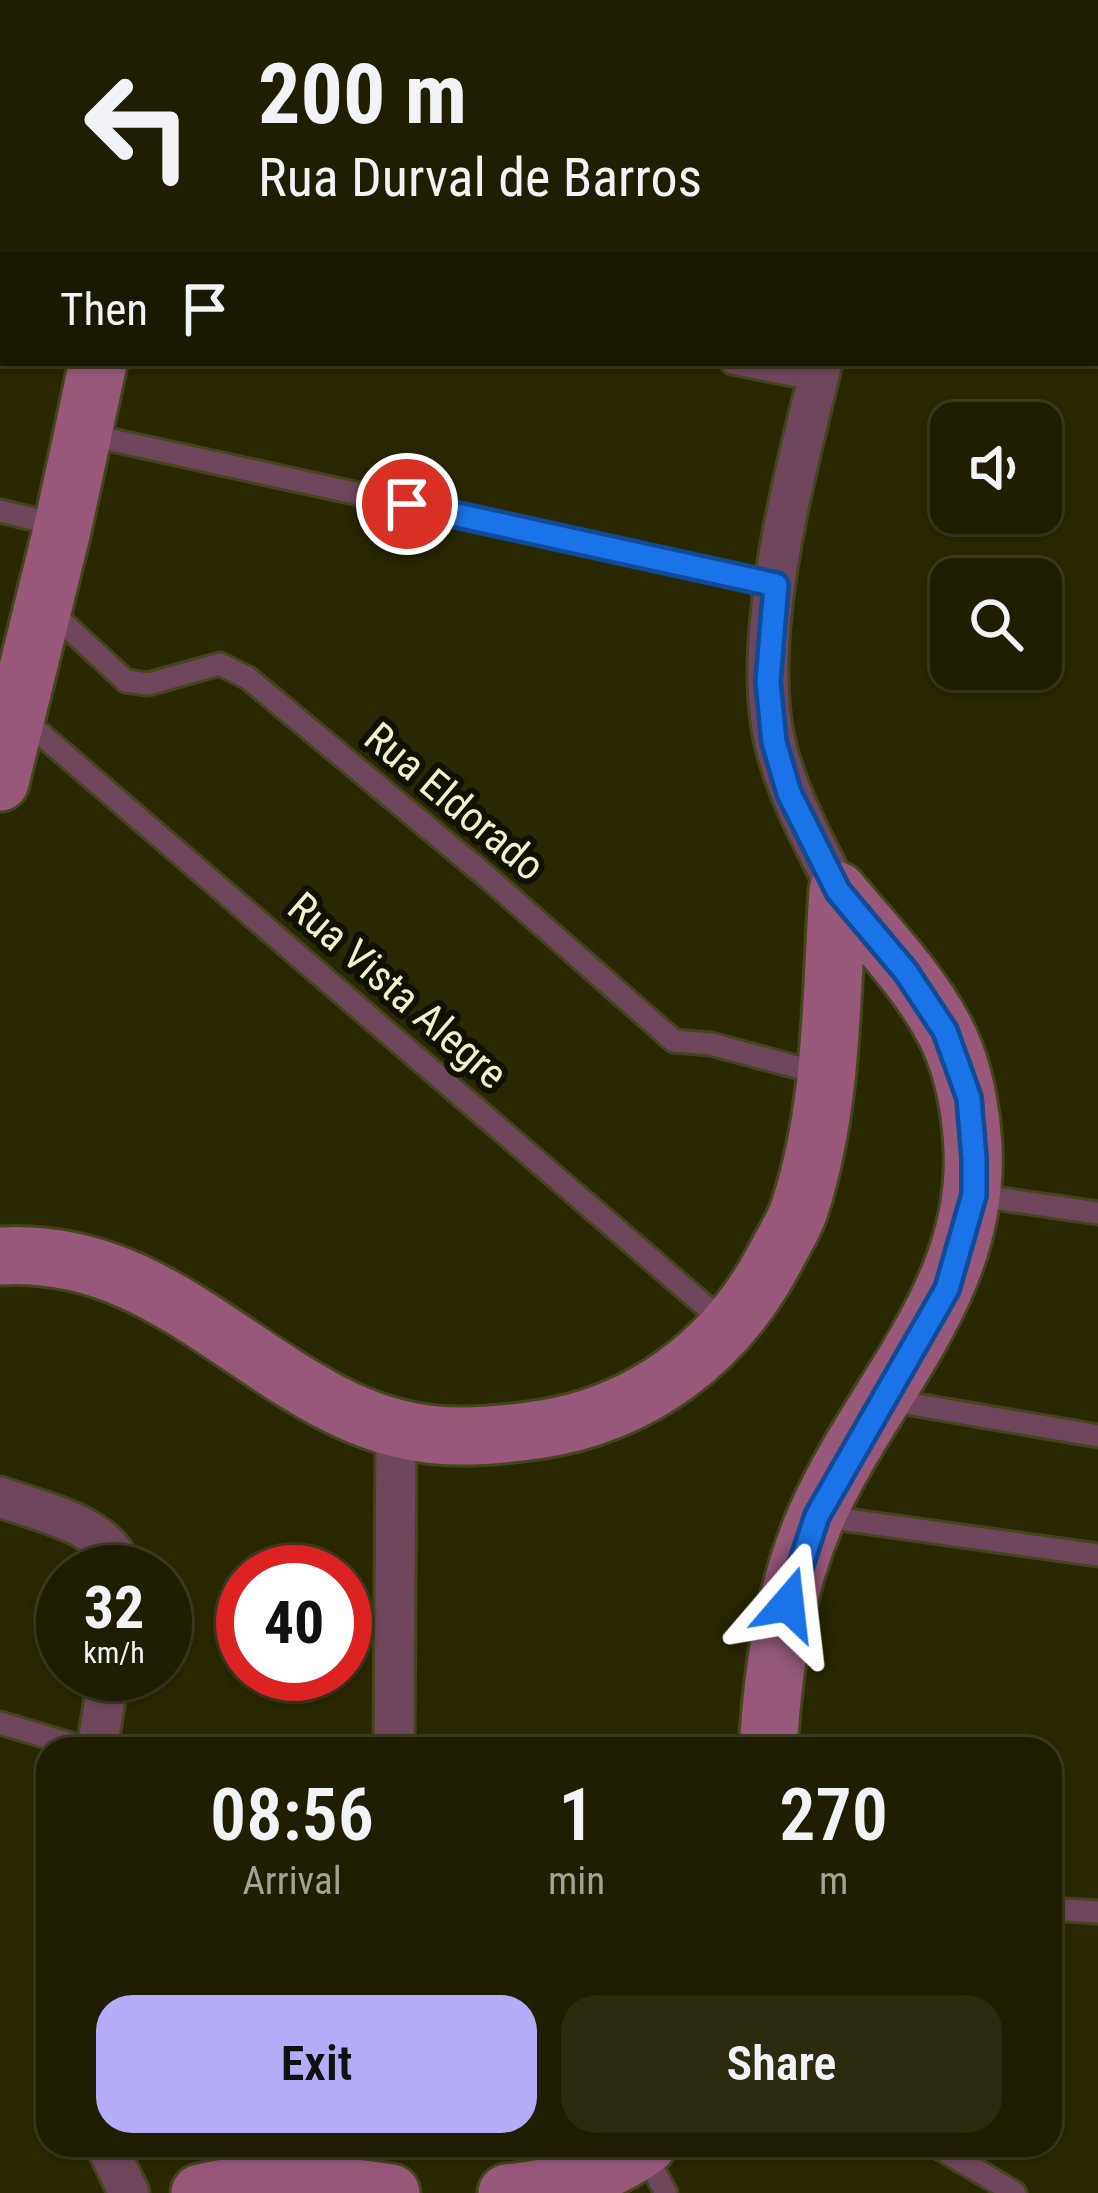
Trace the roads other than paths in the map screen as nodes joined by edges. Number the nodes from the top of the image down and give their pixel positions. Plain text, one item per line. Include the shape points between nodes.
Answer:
1 (97, 366) edge
2 (761, 366) edge
3 (820, 372) edge
4 (84, 434) junction
5 (0, 511) edge
6 (63, 526) junction
7 (776, 585) junction
8 (42, 604) junction
9 (8, 710) edge
10 (0, 782) edge
11 (838, 891) junction
12 (826, 1075) junction
13 (974, 1195) junction
14 (1098, 1213) edge
15 (0, 1256) edge
16 (730, 1328) junction
17 (881, 1399) junction
18 (396, 1432) junction
19 (1098, 1436) edge
20 (0, 1497) edge
21 (817, 1516) junction
22 (108, 1545) edge
23 (1098, 1555) edge
24 (105, 1701) edge
25 (0, 1723) edge
26 (47, 1737) edge
27 (99, 1737) edge
28 (394, 1737) edge
29 (769, 1737) edge
30 (1062, 1910) edge
31 (1098, 1912) edge
32 (112, 2157) edge
33 (954, 2157) edge
34 (652, 2162) edge
35 (129, 2193) edge
36 (200, 2193) edge
37 (391, 2193) edge
38 (507, 2193) edge
39 (1015, 2193) edge

1 - 4 street
2 - 3 lane
3 - 7 street
4 - 6 street
4 - 7 lane
5 - 6 lane
6 - 8 street
7 - 11 street via 768,682 774,742 789,793
8 - 9 street
8 - 12 lane, Rua Eldorado via 126,682 148,684 220,664 248,678 674,1041
9 - 10 street
9 - 16 lane, Rua Vista Alegre
11 - 12 street
11 - 13 street via 945,1031 969,1098
12 - 16 street via 800,1210
13 - 14 lane
13 - 17 street via 947,1289
15 - 18 street via 83,1262 136,1283 335,1405
16 - 18 street via 678,1376 626,1406 472,1439
17 - 19 lane
17 - 21 street
18 - 28 street
20 - 22 street
21 - 23 lane
21 - 29 street via 779,1634
24 - 27 street
25 - 26 lane
30 - 31 lane
32 - 35 street
33 - 39 lane
34 - 38 street
36 - 37 street via 312,2180

